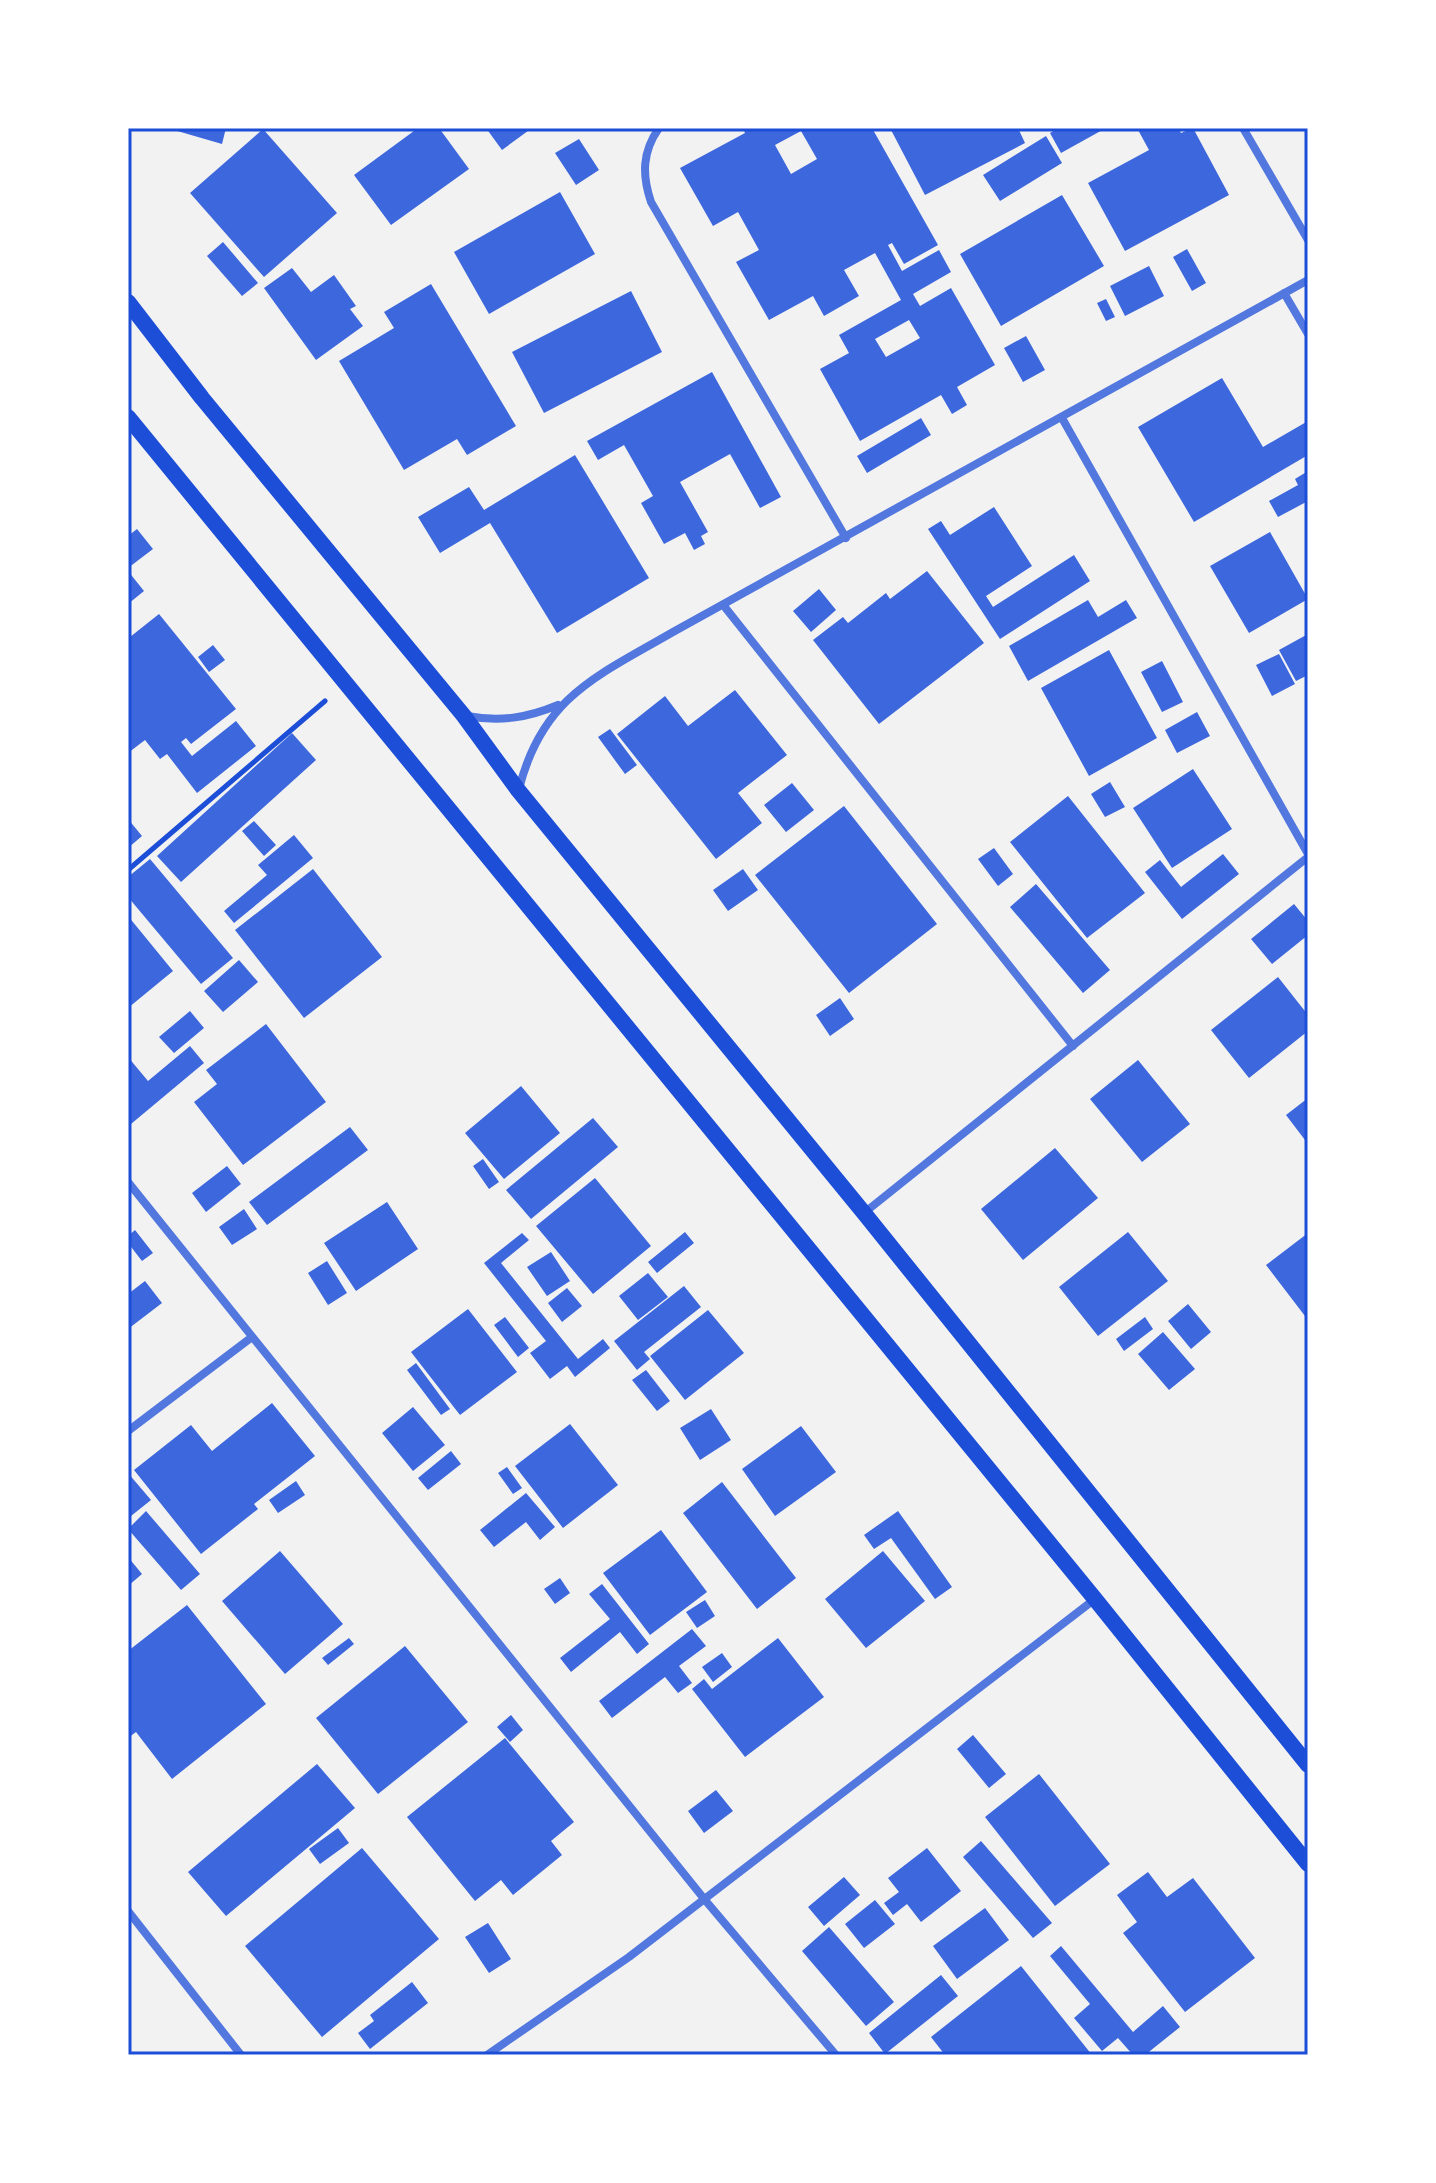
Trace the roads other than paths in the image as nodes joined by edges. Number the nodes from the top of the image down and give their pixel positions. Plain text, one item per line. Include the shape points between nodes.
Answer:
1 (659, 128) edge
2 (1243, 128) edge
3 (1308, 240) edge
4 (1308, 280) edge
5 (1284, 293) junction
6 (128, 302) edge
7 (1308, 334) edge
8 (1062, 418) junction
9 (131, 424) edge
10 (846, 538) junction
11 (724, 606) junction
12 (563, 703) junction
13 (464, 716) junction
14 (518, 790) junction
15 (1308, 856) edge
16 (1073, 1046) junction
17 (128, 1182) edge
18 (864, 1213) junction
19 (252, 1337) junction
20 (128, 1431) edge
21 (1095, 1599) junction
22 (1308, 1765) edge
23 (1308, 1864) edge
24 (705, 1900) junction
25 (128, 1911) edge
26 (241, 2055) edge
27 (487, 2055) edge
28 (836, 2055) edge

1 - 10 street via 644,160 651,202
2 - 3 street
4 - 5 street
5 - 7 street
5 - 8 street
6 - 13 main road
8 - 10 street
8 - 15 street
9 - 21 main road
10 - 11 street
11 - 12 street via 632,656
11 - 16 street
12 - 13 street via 515,719
12 - 14 street via 534,743
13 - 14 main road
14 - 18 main road
15 - 16 street
16 - 18 street
17 - 19 street
18 - 22 main road
19 - 20 street
19 - 24 street
21 - 23 main road
21 - 24 street
24 - 27 street
24 - 28 street
25 - 26 street

